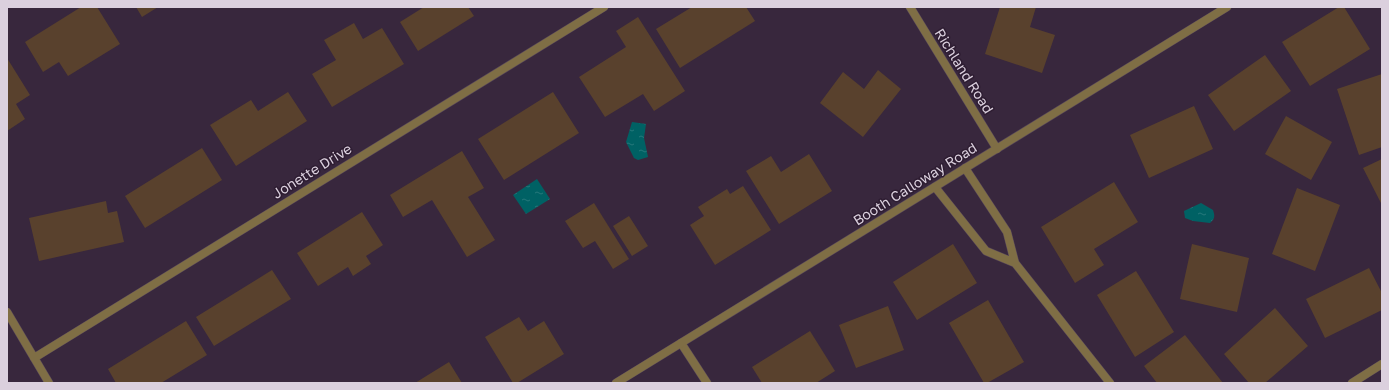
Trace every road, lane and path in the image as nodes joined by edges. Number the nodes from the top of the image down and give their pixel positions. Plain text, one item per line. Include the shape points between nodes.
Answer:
1 (604, 7) edge
2 (910, 7) edge
3 (1227, 7) edge
4 (997, 149) junction
5 (965, 168) junction
6 (935, 187) junction
7 (1015, 263) junction
8 (7, 312) edge
9 (681, 343) junction
10 (34, 358) junction
11 (1382, 364) edge
12 (49, 383) edge
13 (616, 383) edge
14 (707, 383) edge
15 (1110, 383) edge
16 (1352, 383) edge

1 - 10 street, Jonette Drive
2 - 4 street, Richland Road
3 - 4 street, Booth Calloway Road
4 - 5 street, Booth Calloway Road
5 - 6 street, Booth Calloway Road
5 - 7 street via 1007,232
6 - 7 street via 986,251
6 - 9 street, Booth Calloway Road
7 - 15 street
8 - 10 street
9 - 13 street, Booth Calloway Road
9 - 14 street
10 - 12 street
11 - 16 street

